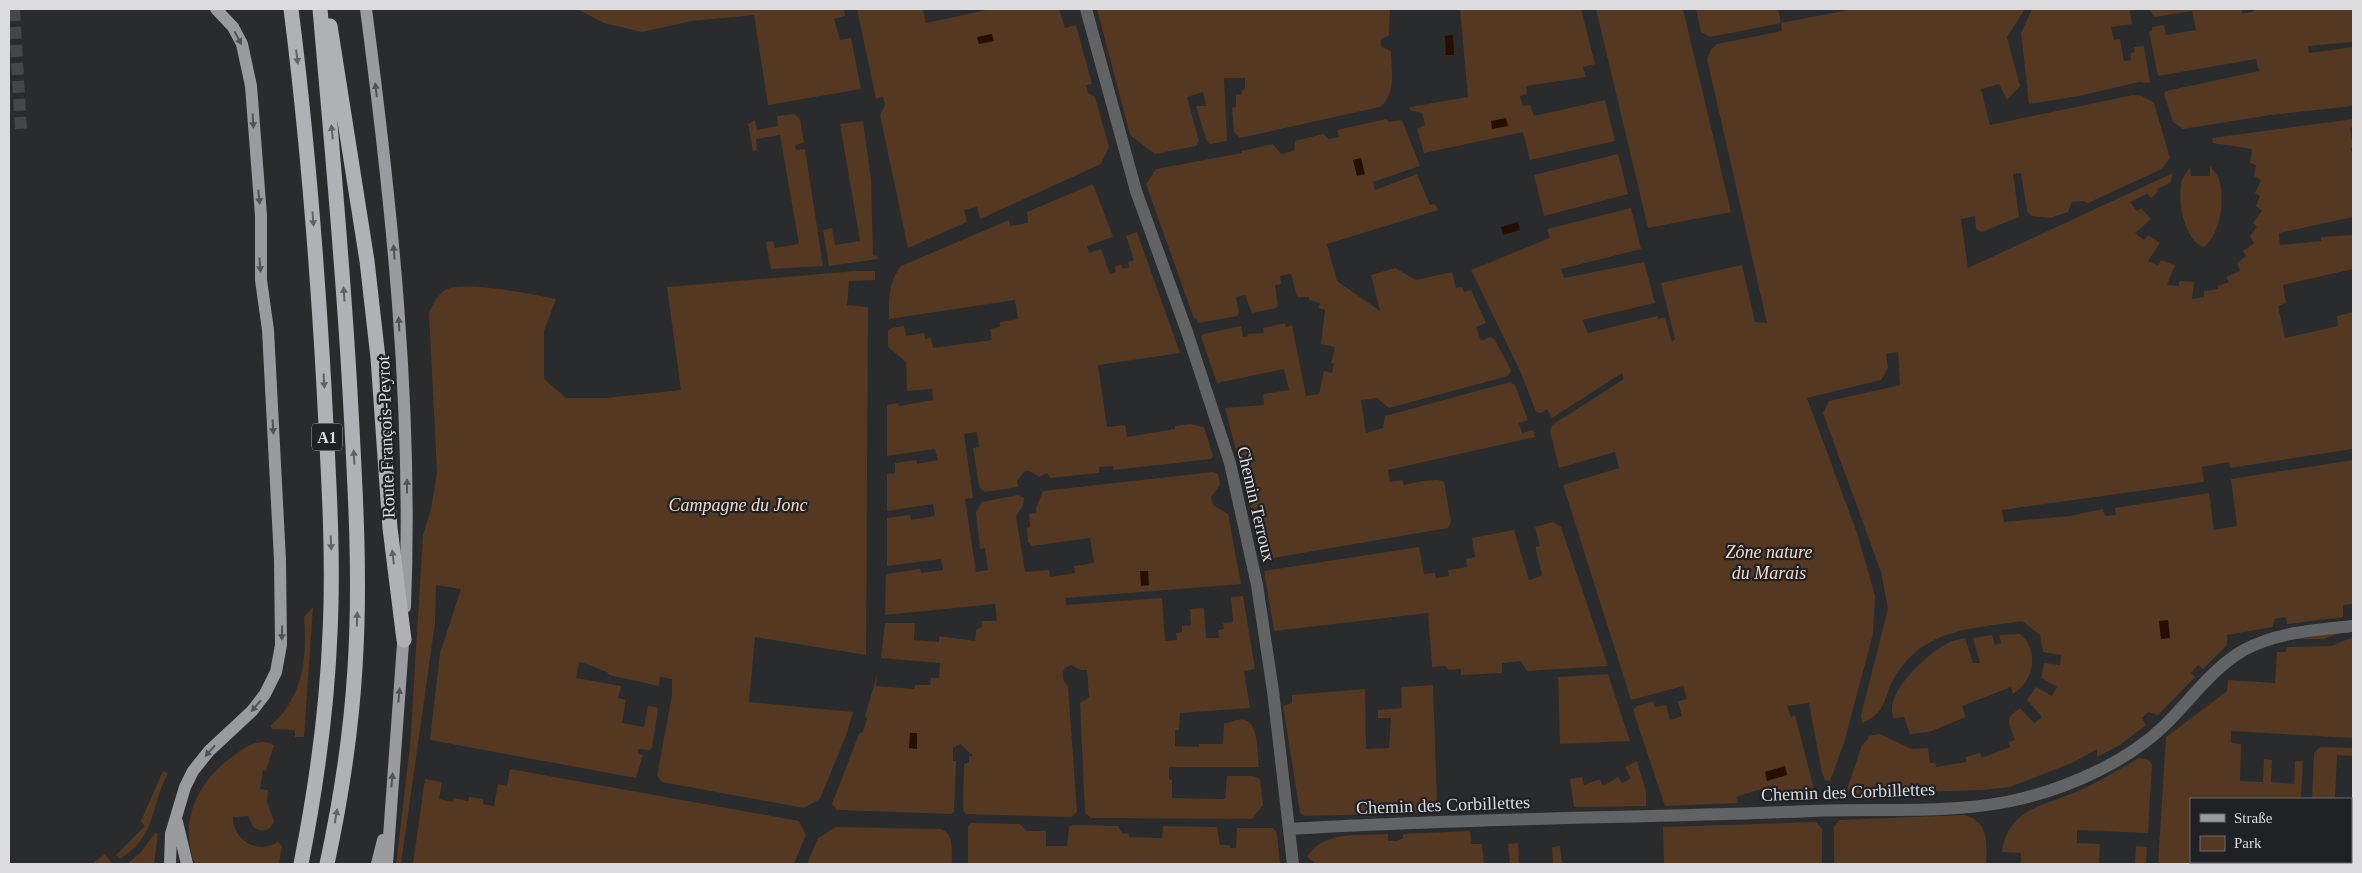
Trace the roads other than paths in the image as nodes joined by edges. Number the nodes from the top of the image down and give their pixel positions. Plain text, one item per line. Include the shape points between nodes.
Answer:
1 (216, 9) edge
2 (291, 9) edge
3 (320, 9) edge
4 (326, 9) edge
5 (366, 9) edge
6 (1086, 9) edge
7 (2353, 626) edge
8 (404, 640) junction
9 (176, 814) junction
10 (389, 816) junction
11 (1290, 829) junction
12 (170, 864) edge
13 (187, 864) edge
14 (300, 864) edge
15 (327, 864) edge
16 (376, 864) edge
17 (387, 864) edge
18 (1293, 864) edge

1 -> 9 main road via 233,27 242,44 251,86 261,216 261,280 268,330 282,634 276,672 259,703 209,751 194,771
2 -> 14 highway, A1 via 313,222 332,562 326,701 314,793
15 -> 3 highway, A1 via 344,772 352,702 358,563 343,276
8 -> 4 highway via 390,528 378,358 367,261 336,54
8 -> 5 main road, Route François-Peyrot via 407,479 398,300 386,167
6 - 11 street, Chemin Terroux via 1128,166 1188,332 1230,463 1255,576
7 - 11 street, Chemin des Corbillettes via 2285,636 2242,651 2138,747 2065,785 2011,802 1926,808 1469,820
10 -> 8 main road, Route François-Peyrot
9 - 12 main road via 169,847
9 - 13 main road
10 - 16 main road
10 - 17 main road, Route François-Peyrot
11 - 18 street, Chemin Terroux

